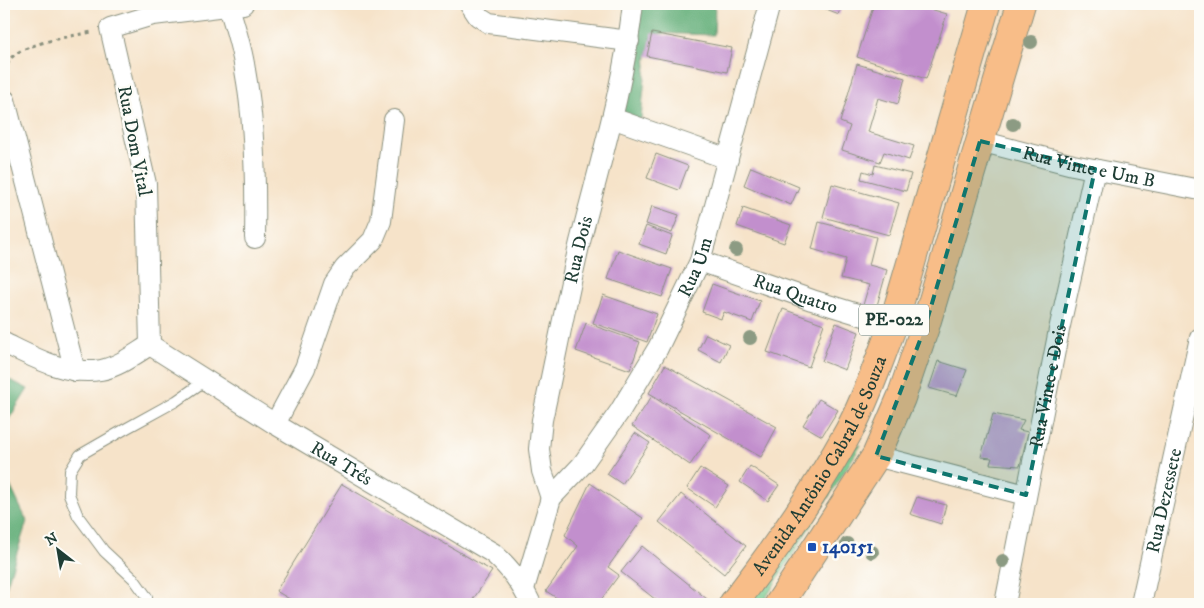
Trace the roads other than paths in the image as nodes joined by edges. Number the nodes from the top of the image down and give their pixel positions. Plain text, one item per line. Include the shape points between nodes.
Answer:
1 (470, 4) edge
2 (633, 4) edge
3 (770, 4) edge
4 (986, 4) edge
5 (1021, 4) edge
6 (236, 5) edge
7 (152, 9) edge
8 (629, 42) junction
9 (5, 100) dead end
10 (612, 118) junction
11 (394, 120) dead end
12 (980, 141) junction
13 (728, 159) junction
14 (1095, 169) junction
15 (1200, 190) edge
16 (255, 238) dead end
17 (700, 261) junction
18 (893, 325) junction
19 (1200, 338) edge
20 (4, 343) edge
21 (150, 345) junction
22 (75, 371) junction
23 (206, 380) junction
24 (275, 424) junction
25 (876, 456) junction
26 (1026, 495) junction
27 (552, 498) junction
28 (528, 597) edge
29 (147, 604) edge
30 (733, 604) edge
31 (779, 604) edge
32 (1005, 604) edge
33 (1141, 604) edge

1 - 8 street via 478,16 489,22
2 - 8 street, Rua Dois
3 - 13 street, Rua Um
4 - 18 highway, Avenida Antônio Cabral de Souza / PE-022
5 - 12 highway, Avenida Antônio Cabral de Souza / PE-022
6 - 7 street
6 - 16 street via 251,102
7 - 21 street, Rua Dom Vital via 110,28 146,184
8 - 10 street, Rua Dois
9 - 22 street
10 - 13 street
10 - 27 street, Rua Dois via 580,242 542,420 539,449 542,471
11 - 24 street via 381,221 373,240 350,262 334,284 305,368
12 - 14 street, Rua Vinte e Um B
12 - 25 highway, Avenida Antônio Cabral de Souza / PE-022 via 925,327 901,398
13 - 17 street, Rua Um
14 - 15 street, Rua Vinte e Um B
14 - 26 street, Rua Vinte e Dois
17 - 18 street, Rua Quatro
17 - 27 street, Rua Um via 658,348 620,411 582,465
18 - 30 highway, Avenida Antônio Cabral de Souza / PE-022 via 850,430 802,508
19 - 33 street, Rua Dezessete
20 - 22 street via 52,365
21 - 22 street via 101,370
21 - 23 street, Rua Três
23 - 24 street, Rua Três
23 - 29 lane via 176,402 80,455 70,471 69,494 78,516 104,551 134,579 147,597
24 - 28 street, Rua Três via 493,554 510,568
25 - 26 street
25 - 31 highway, Avenida Antônio Cabral de Souza / PE-022
26 - 32 street, Rua Vinte e Dois
27 - 28 street, Rua Três

